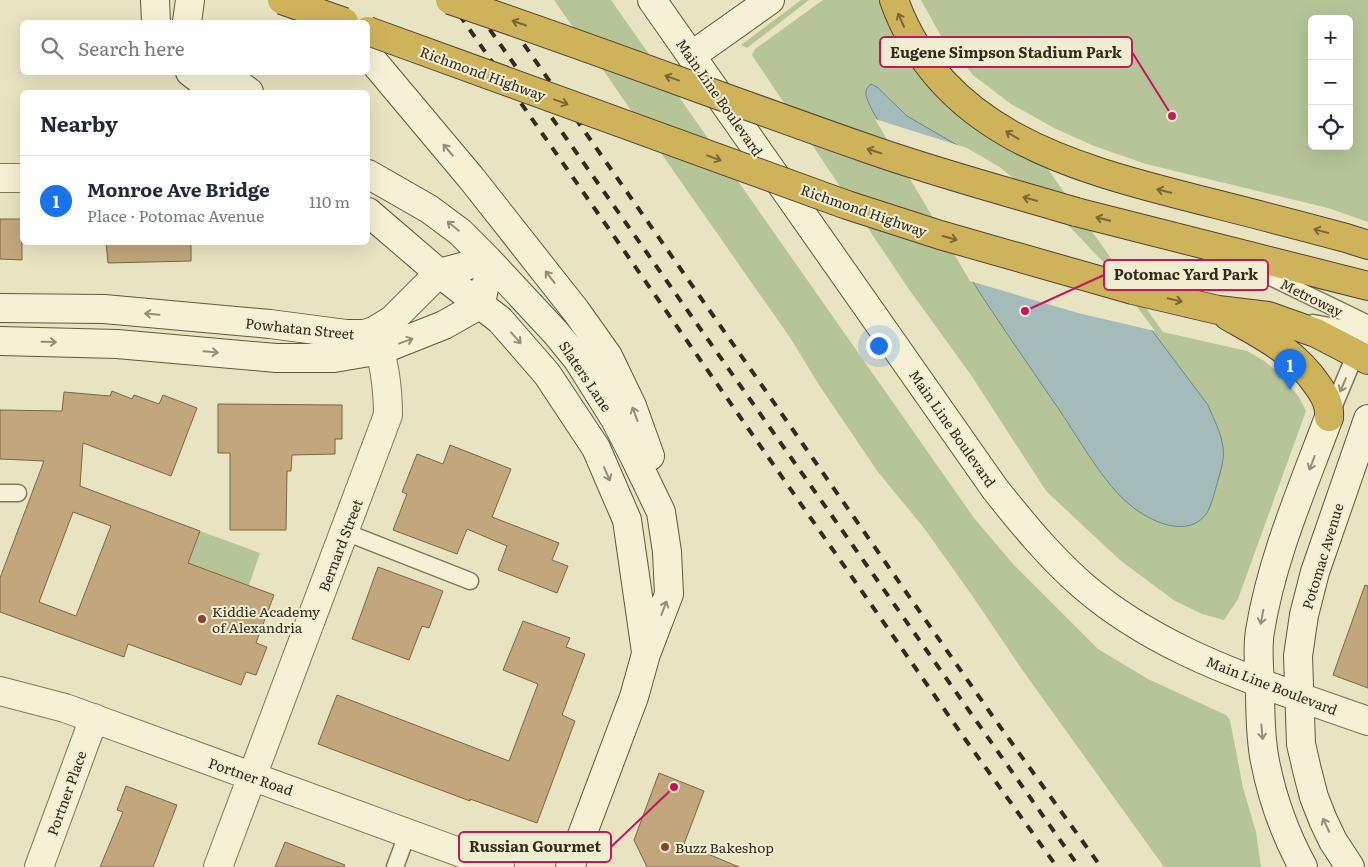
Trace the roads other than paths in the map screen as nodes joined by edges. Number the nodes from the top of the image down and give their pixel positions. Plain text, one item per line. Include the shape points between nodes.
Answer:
1 (155, 0) edge
2 (190, 0) edge
3 (282, 0) edge
4 (324, 0) edge
5 (450, 0) edge
6 (652, 0) edge
7 (770, 0) edge
8 (894, 0) edge
9 (156, 20) edge
10 (187, 20) edge
11 (337, 20) edge
12 (341, 20) edge
13 (370, 32) edge
14 (691, 56) junction
15 (370, 57) edge
16 (194, 75) edge
17 (226, 75) edge
18 (213, 90) edge
19 (246, 90) edge
20 (370, 175) edge
21 (0, 178) edge
22 (20, 178) edge
23 (370, 214) edge
24 (1201, 244) junction
25 (1368, 245) edge
26 (488, 260) junction
27 (439, 273) junction
28 (1368, 286) edge
29 (481, 304) junction
30 (0, 308) edge
31 (1218, 310) junction
32 (1368, 324) edge
33 (0, 341) edge
34 (377, 341) junction
35 (1365, 347) edge
36 (1329, 417) junction
37 (1368, 418) edge
38 (0, 493) edge
39 (18, 493) dead end
40 (661, 512) junction
41 (345, 532) junction
42 (470, 582) dead end
43 (646, 654) junction
44 (1260, 683) junction
45 (0, 691) edge
46 (1299, 697) junction
47 (94, 718) junction
48 (1368, 721) edge
49 (252, 776) junction
50 (408, 832) junction
51 (39, 867) edge
52 (218, 867) edge
53 (395, 867) edge
54 (500, 867) edge
55 (570, 867) edge
56 (1303, 867) edge
57 (1350, 867) edge

1 - 9 street
2 - 10 street
3 - 11 highway, bridge
4 - 12 street
24 -> 5 highway, bridge via 1076,212 864,148
6 - 14 street, Main Line Boulevard
7 - 14 street
25 -> 8 highway via 1115,178 1051,155 1016,138 958,98 935,74 901,22
13 -> 31 highway, Richmond Highway, bridge via 846,205 1133,290
14 - 44 street, Main Line Boulevard via 996,489 1052,557 1125,618 1182,650
40 -> 15 street via 650,455 632,406 608,356 472,179
16 - 18 street
17 - 19 street
26 -> 20 street, Slaters Lane via 460,232 429,209
21 - 22 street
23 - 27 street, Slaters Lane
24 - 28 highway
24 - 32 lane, Metroway
26 - 27 street
26 - 29 street
26 - 40 street, Slaters Lane via 578,360 615,419
27 - 29 street, Slaters Lane
27 - 34 street, Powhatan Street via 392,320
34 -> 29 street, Powhatan Street via 439,328
29 -> 43 street, Slaters Lane via 500,320 547,374 596,448 627,520
34 -> 30 street, Powhatan Street via 364,334 104,309
31 - 35 highway, Richmond Highway via 1268,316
31 - 36 highway via 1281,346 1298,361 1326,397
33 -> 34 street, Powhatan Street via 117,344 276,358 334,358
34 - 41 street, Bernard Street via 388,386 388,415
35 -> 36 lane
36 -> 44 street via 1284,537 1269,588 1258,643
37 - 46 street, Potomac Avenue via 1308,595 1298,656
38 - 39 lane
43 -> 40 street, Slaters Lane via 669,594
41 - 42 lane
41 - 49 street, Bernard Street
43 - 55 street, Slaters Lane via 634,697
44 - 46 street, Main Line Boulevard
44 -> 56 street via 1261,728 1270,782 1288,838
45 - 47 street, Portner Road
46 - 48 street, Main Line Boulevard
57 -> 46 street, Potomac Avenue via 1333,841 1314,797 1301,744
47 - 49 street, Portner Road
47 - 51 street, Portner Place
49 - 50 street, Portner Road
49 - 52 street, Bernard Street
50 - 53 lane
50 - 54 street, Portner Road

